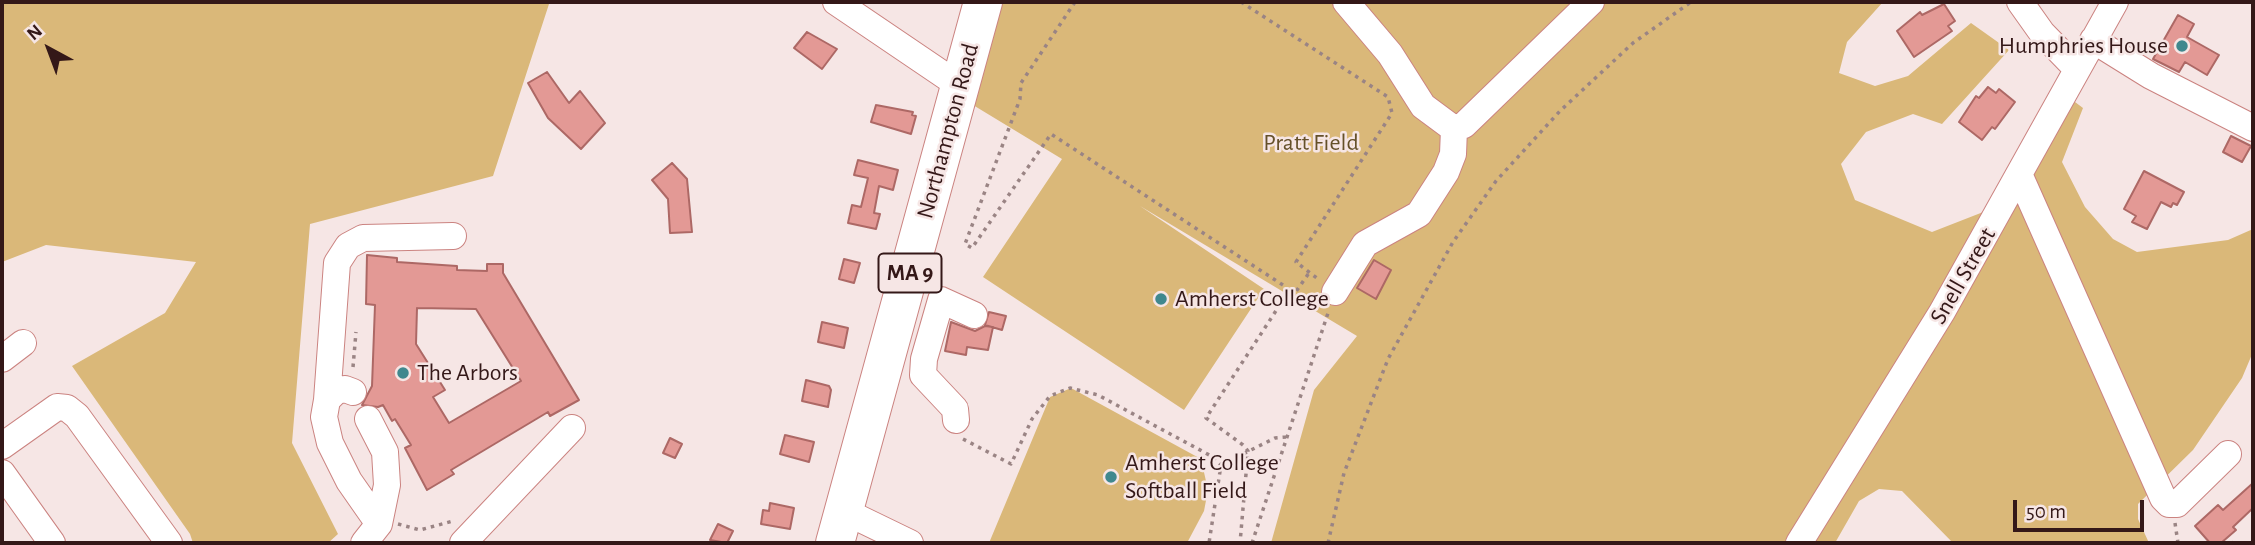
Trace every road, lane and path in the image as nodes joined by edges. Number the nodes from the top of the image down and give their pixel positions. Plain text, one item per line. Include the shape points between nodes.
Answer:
1 (836, 2) edge
2 (983, 2) edge
3 (1074, 2) edge
4 (1241, 2) edge
5 (1346, 2) edge
6 (1591, 2) edge
7 (1692, 2) edge
8 (2020, 2) edge
9 (2115, 2) edge
10 (2093, 40) junction
11 (2077, 69) junction
12 (960, 86) junction
13 (2253, 128) edge
14 (1454, 129) junction
15 (2019, 174) junction
16 (453, 236) dead end
17 (1309, 273) junction
18 (1335, 292) junction
19 (1285, 297) junction
20 (974, 315) dead end
21 (356, 329) dead end
22 (353, 382) joint
23 (327, 400) junction
24 (368, 419) dead end
25 (572, 428) dead end
26 (962, 430) joint
27 (1287, 437) junction
28 (2, 446) edge
29 (1248, 451) junction
30 (2228, 454) dead end
31 (1221, 465) junction
32 (2, 473) edge
33 (840, 527) edge
34 (2177, 533) dead end
35 (371, 538) edge
36 (52, 543) edge
37 (169, 543) edge
38 (463, 543) edge
39 (910, 543) edge
40 (1209, 543) edge
41 (1240, 543) edge
42 (1252, 543) edge
43 (1328, 543) edge
44 (1798, 543) edge
45 (2174, 543) edge

1 - 12 street
2 - 12 highway, Northampton Road / MA 9
3 - 19 path via 1021,83 1020,99 965,244 972,248 1051,134 1281,282 1286,286
4 - 17 path via 1388,97 1392,113 1296,262
5 - 14 street via 1390,54 1423,106
6 - 14 street via 1464,125
7 - 43 path via 1633,43 1560,111 1496,181 1453,242 1388,359 1344,473
8 - 11 street
9 - 10 street, Snell Street
10 - 11 street, Snell Street
10 - 13 street via 2151,76
11 - 15 street, Snell Street
12 - 33 highway, Northampton Road / MA 9
14 - 18 street via 1447,172 1419,214 1365,244
15 - 30 street via 2163,498 2177,504
15 - 44 street, Snell Street via 1942,312
16 - 23 street via 363,238 348,246 337,263
17 - 18 path
17 - 19 path via 1290,300
18 - 27 path
19 - 29 path via 1206,418
20 - 26 street via 941,300 924,359 923,375 955,409
21 - 22 path
22 - 23 street
23 - 35 street via 324,417 330,443
24 - 35 street via 385,452 387,485
25 - 38 street
26 - 31 path via 1011,464 1032,419 1051,396 1070,388 1098,395
27 - 29 path
27 - 42 path
28 - 37 street via 57,407 67,408
29 - 31 path
29 - 41 path
31 - 40 path
32 - 36 street
33 - 39 street
34 - 45 path

